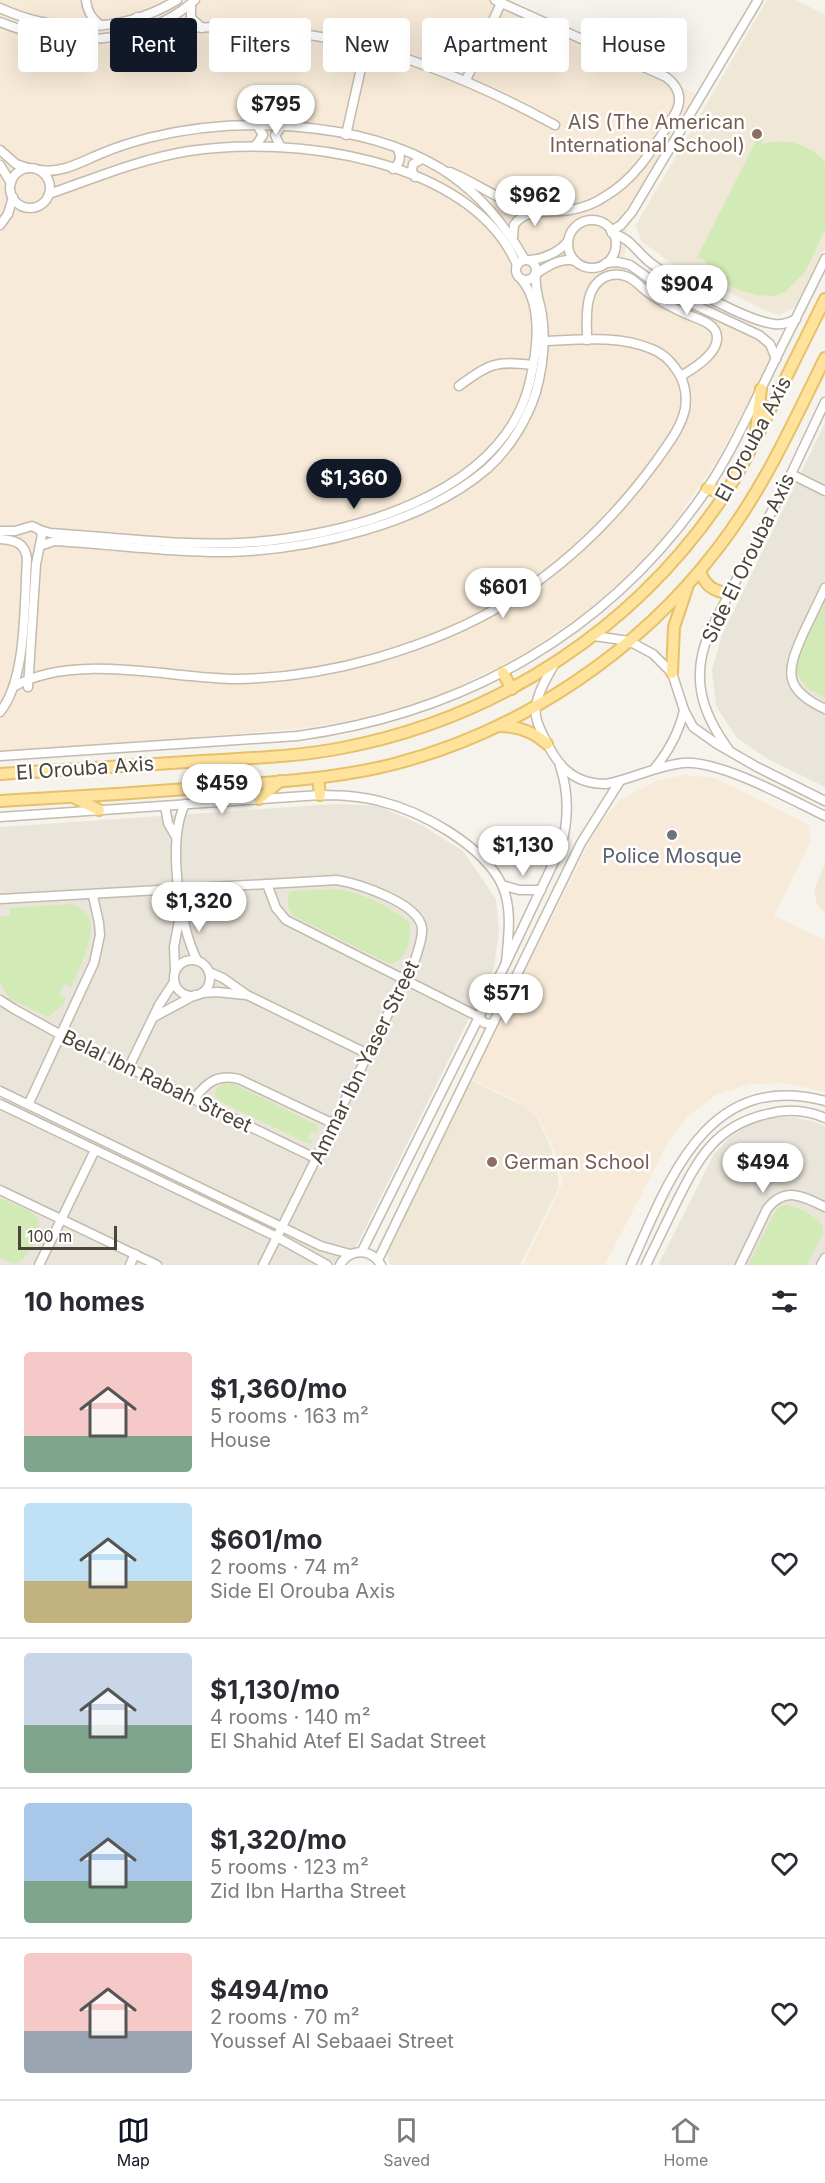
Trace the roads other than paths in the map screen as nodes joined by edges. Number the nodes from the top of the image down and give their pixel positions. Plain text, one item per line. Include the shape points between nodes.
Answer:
1 (177, 0) edge
2 (758, 0) edge
3 (193, 1) edge
4 (498, 1) edge
5 (86, 5) edge
6 (0, 8) edge
7 (137, 17) joint
8 (26, 18) edge
9 (134, 18) edge
10 (168, 18) edge
11 (0, 22) edge
12 (110, 24) edge
13 (100, 26) joint
14 (197, 28) edge
15 (202, 28) junction
16 (323, 36) edge
17 (110, 37) edge
18 (410, 60) edge
19 (360, 72) edge
20 (466, 80) junction
21 (555, 124) dead end
22 (257, 125) junction
23 (282, 126) junction
24 (346, 135) junction
25 (256, 145) junction
26 (280, 146) junction
27 (397, 148) junction
28 (0, 150) edge
29 (422, 159) junction
30 (0, 165) edge
31 (28, 168) junction
32 (393, 169) junction
33 (441, 169) junction
34 (40, 170) junction
35 (415, 177) junction
36 (11, 183) junction
37 (49, 194) junction
38 (13, 197) junction
39 (549, 212) junction
40 (0, 225) edge
41 (612, 232) junction
42 (514, 241) junction
43 (568, 241) junction
44 (825, 259) edge
45 (575, 261) junction
46 (524, 262) junction
47 (606, 263) junction
48 (536, 274) junction
49 (522, 280) junction
50 (825, 299) edge
51 (796, 318) junction
52 (587, 340) junction
53 (544, 341) junction
54 (825, 358) edge
55 (776, 359) junction
56 (533, 365) junction
57 (681, 376) junction
58 (535, 377) junction
59 (459, 386) dead end
60 (761, 389) junction
61 (825, 402) edge
62 (755, 440) junction
63 (791, 474) junction
64 (707, 489) junction
65 (825, 490) edge
66 (726, 492) junction
67 (353, 529) junction
68 (40, 530) junction
69 (0, 531) edge
70 (0, 539) edge
71 (40, 546) junction
72 (700, 571) junction
73 (689, 583) junction
74 (825, 588) edge
75 (729, 593) junction
76 (594, 636) junction
77 (629, 641) junction
78 (555, 663) junction
79 (503, 673) junction
80 (672, 673) junction
81 (28, 682) junction
82 (15, 686) junction
83 (512, 689) junction
84 (536, 706) junction
85 (825, 709) edge
86 (684, 710) junction
87 (0, 712) edge
88 (496, 726) junction
89 (547, 744) junction
90 (729, 750) junction
91 (0, 756) edge
92 (560, 766) junction
93 (654, 770) junction
94 (0, 774) edge
95 (318, 778) junction
96 (280, 781) junction
97 (620, 781) junction
98 (320, 795) junction
99 (72, 797) junction
100 (259, 800) junction
101 (825, 801) edge
102 (2, 802) edge
103 (185, 804) junction
104 (165, 806) junction
105 (99, 810) junction
106 (825, 816) edge
107 (0, 817) edge
108 (176, 837) junction
109 (267, 884) junction
110 (502, 885) junction
111 (178, 890) junction
112 (541, 890) junction
113 (93, 896) junction
114 (0, 899) edge
115 (181, 912) junction
116 (197, 960) junction
117 (506, 963) junction
118 (175, 970) junction
119 (209, 972) junction
120 (406, 980) junction
121 (174, 982) junction
122 (199, 994) junction
123 (247, 995) junction
124 (0, 1000) edge
125 (153, 1017) junction
126 (479, 1017) junction
127 (492, 1024) junction
128 (472, 1030) junction
129 (61, 1035) junction
130 (486, 1037) junction
131 (368, 1054) junction
132 (129, 1067) junction
133 (0, 1091) edge
134 (194, 1099) junction
135 (825, 1101) edge
136 (28, 1103) junction
137 (0, 1104) edge
138 (825, 1118) edge
139 (334, 1124) junction
140 (95, 1150) junction
141 (317, 1159) junction
142 (0, 1190) edge
143 (825, 1207) edge
144 (655, 1212) junction
145 (62, 1218) junction
146 (651, 1221) junction
147 (666, 1223) junction
148 (283, 1226) junction
149 (277, 1237) junction
150 (362, 1251) junction
151 (135, 1254) junction
152 (350, 1254) junction
153 (825, 1258) edge
154 (379, 1262) edge
155 (39, 1265) edge
156 (130, 1265) edge
157 (157, 1265) edge
158 (263, 1265) edge
159 (327, 1265) edge
160 (340, 1265) edge
161 (630, 1265) edge
162 (646, 1265) edge
163 (740, 1265) edge
164 (821, 1265) edge

1 - 7 street
2 - 41 street via 632,212
3 - 10 street
3 - 15 street via 189,13
4 - 20 street
4 - 39 street via 666,77 680,95 677,112 649,156 629,178 594,203
5 - 13 street
6 - 8 street
7 - 9 street
11 - 17 street via 65,38
12 - 13 street
14 - 15 street
15 - 16 street via 277,30
18 - 20 street
19 - 24 street
20 - 21 street
22 - 23 street
22 - 25 street via 263,135
22 - 34 street via 167,134 64,168
23 - 24 street
23 - 26 street via 275,135
24 - 27 street
25 - 26 street
25 - 37 street via 155,158
26 - 32 street via 328,151
27 - 29 street
27 - 32 street via 400,158
28 - 31 street via 16,164
29 - 33 street
29 - 35 street via 413,164
30 - 36 street
31 - 34 street
31 - 36 street via 19,171
32 - 35 street
33 - 39 street via 510,204
33 - 42 street via 493,213
34 - 37 street via 49,180
35 - 46 street via 481,214
36 - 38 street
37 - 38 street via 41,204 29,207
38 - 40 street
39 - 42 street via 520,217 514,225
41 - 43 street via 601,223 589,221 577,225
41 - 47 street via 615,247
41 - 51 street via 629,240 658,268 730,307 771,323
42 - 46 street
43 - 45 street
43 - 46 street via 558,251
44 - 51 street
45 - 47 street via 588,268
45 - 48 street via 562,261
46 - 48 street via 536,266
46 - 49 street via 516,274
47 - 55 street via 630,265 682,299 759,335 770,344
48 - 49 street via 530,280
48 - 53 street
49 - 56 street via 534,312
50 - 62 main road, El Orouba Axis
51 - 55 street
52 - 53 street
52 - 57 street via 649,348 671,361
52 - 57 street via 588,303 593,289 608,276 627,277 716,331 717,340 710,353
53 - 58 street
54 - 72 main road, El Orouba Axis via 768,472
55 - 60 street
56 - 58 street
56 - 59 street via 491,364
57 - 81 street via 686,398 682,418 664,451 630,496 594,535 546,575 465,624 396,652 303,674 228,678 89,670 54,672
58 - 67 street via 532,402 519,430 487,468 426,506
60 - 62 main road
60 - 64 street
61 - 63 street, Side El Orouba Axis
62 - 66 main road, El Orouba Axis
63 - 65 street
63 - 75 street, Side El Orouba Axis
64 - 66 main road
64 - 79 street via 666,543 618,591 562,636
66 - 76 main road, El Orouba Axis via 675,559
67 - 68 street via 240,543
67 - 71 street via 299,545 237,551 54,541
68 - 69 street via 32,526
68 - 71 street
70 - 82 street via 18,542 27,555
71 - 81 street
72 - 73 main road, El Orouba Axis
72 - 75 main road via 710,588
73 - 77 main road, El Orouba Axis
73 - 80 main road via 674,627
74 - 85 street via 790,666 794,685
75 - 90 street, Side El Orouba Axis via 706,641 699,668 707,717
76 - 77 street
76 - 78 main road, El Orouba Axis
77 - 80 street via 653,654
77 - 84 main road, El Orouba Axis
78 - 83 main road, El Orouba Axis
78 - 84 street
79 - 83 main road
79 - 91 street via 436,703 333,731
80 - 86 street
81 - 82 street
82 - 87 street
83 - 94 main road, El Orouba Axis via 436,723 341,748 275,757
84 - 88 main road, El Orouba Axis
84 - 89 street via 538,726
86 - 90 street via 693,727
86 - 93 street via 671,746
88 - 89 main road via 529,731
88 - 95 main road, El Orouba Axis via 404,761
89 - 92 street
90 - 101 street
92 - 97 street via 594,784
92 - 112 street via 567,792 567,820 561,847
93 - 97 street
93 - 106 street via 692,763 714,767
95 - 96 main road, El Orouba Axis
95 - 98 main road
96 - 99 main road, El Orouba Axis
96 - 100 main road
97 - 127 street via 581,843
98 - 100 street
98 - 110 street via 381,801 410,812 475,850
99 - 102 main road, El Orouba Axis
99 - 105 main road
100 - 103 street
103 - 104 street
103 - 108 street
104 - 105 street
104 - 108 street
105 - 107 street
108 - 111 street
109 - 111 street, Ammar Ibn Yaser Street
109 - 120 street via 276,908 286,920
109 - 120 street, Ammar Ibn Yaser Street via 338,880 410,909 422,928
110 - 112 street
110 - 117 street via 510,927
111 - 113 street, Ammar Ibn Yaser Street
111 - 115 street
112 - 117 street
113 - 114 street, Ammar Ibn Yaser Street
113 - 129 street via 99,944
115 - 116 street
115 - 118 street via 174,947
116 - 118 street via 184,961
116 - 119 street
117 - 126 street
118 - 121 street
119 - 122 street via 210,981
119 - 123 street
120 - 126 street
120 - 131 street, Ammar Ibn Yaser Street
121 - 122 street via 182,993
121 - 125 street
122 - 123 street
122 - 125 street
123 - 131 street
124 - 129 street, Belal Ibn Rabah Street
125 - 132 street
126 - 127 street
126 - 128 street
127 - 130 street
128 - 130 street
128 - 150 street
129 - 132 street, Belal Ibn Rabah Street
129 - 136 street
130 - 154 street
131 - 139 street, Ammar Ibn Yaser Street
132 - 134 street, Belal Ibn Rabah Street
133 - 136 street
134 - 139 street via 216,1078 239,1079
134 - 141 street, Belal Ibn Rabah Street
135 - 144 street via 807,1096 772,1097 753,1101 716,1119 688,1150
136 - 148 street
137 - 140 street
138 - 147 street via 787,1111 758,1116 729,1129 699,1159
139 - 141 street, Ammar Ibn Yaser Street
140 - 145 street
140 - 149 street
141 - 148 street, Ammar Ibn Yaser Street
142 - 145 street
143 - 163 street via 791,1195 773,1202
144 - 146 street
144 - 147 street
145 - 151 street
145 - 155 street
146 - 147 street
146 - 161 street
147 - 162 street
148 - 149 street, Ammar Ibn Yaser Street
148 - 152 street via 321,1246
149 - 158 street, Ammar Ibn Yaser Street
149 - 159 street
150 - 152 street
150 - 154 street
151 - 156 street
151 - 157 street
152 - 160 street
153 - 164 street

